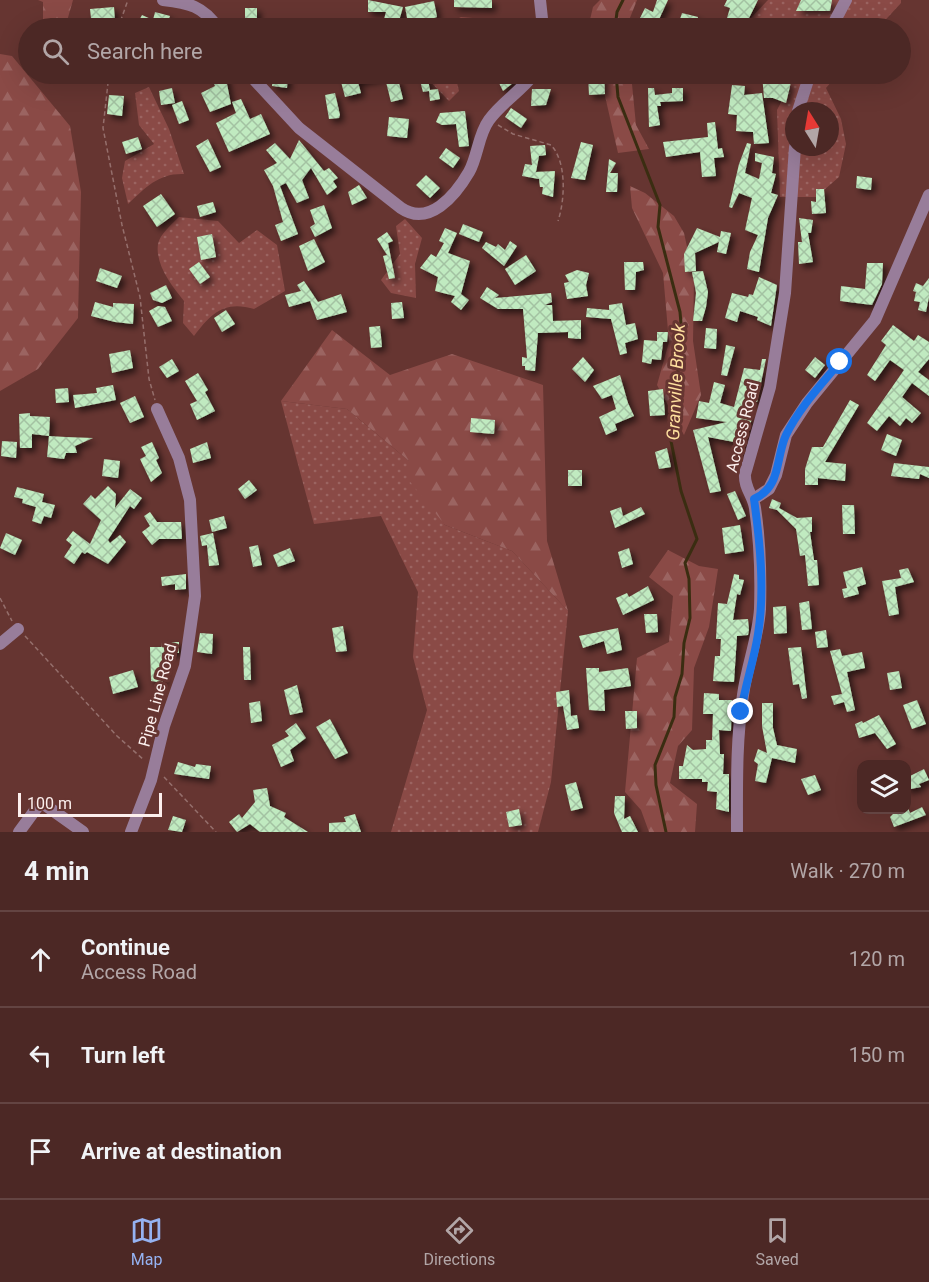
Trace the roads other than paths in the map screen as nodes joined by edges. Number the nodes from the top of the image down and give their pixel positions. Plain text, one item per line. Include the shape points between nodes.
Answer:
1 (163, 0) edge
2 (540, 0) edge
3 (846, 0) edge
4 (210, 18) edge
5 (542, 18) edge
6 (836, 18) edge
7 (258, 84) edge
8 (524, 84) edge
9 (807, 84) edge
10 (801, 102) edge
11 (794, 156) edge
12 (929, 195) edge
13 (157, 409) road end
14 (754, 499) junction
15 (18, 629) road end
16 (0, 644) edge
17 (18, 832) edge
18 (83, 832) edge
19 (131, 832) edge
20 (737, 832) edge

1 - 4 street via 196,5
2 - 5 street
3 - 6 street
7 - 8 street via 299,128 409,214 419,216 433,212 452,195 469,172 488,120
9 - 10 street
11 - 14 street, Access Road via 785,293 770,387 745,474 744,484
12 - 14 street via 875,320 807,403 786,435 777,475 769,489
13 - 19 street, Pipe Line Road via 186,480 195,596 185,666
14 - 20 street, Access Road via 760,608 736,748
15 - 16 street
17 - 18 street via 41,802

